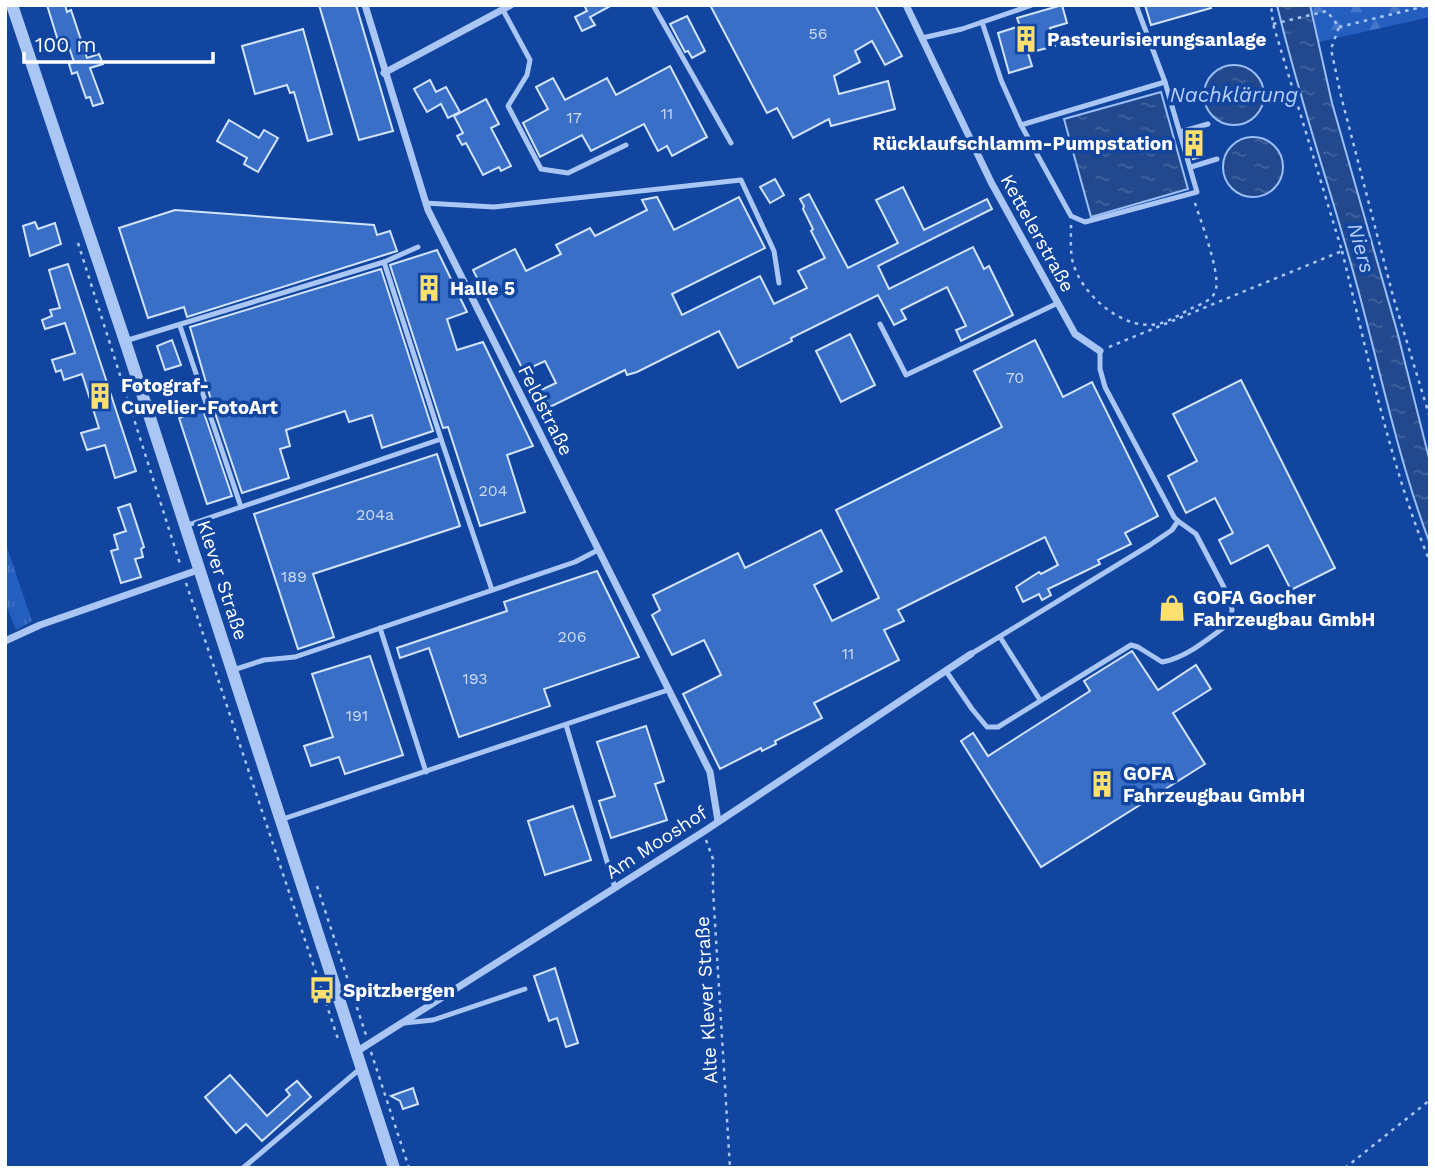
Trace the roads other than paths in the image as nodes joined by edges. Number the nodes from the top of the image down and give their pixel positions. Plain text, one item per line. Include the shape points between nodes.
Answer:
1 (12, 5) edge
2 (365, 5) edge
3 (511, 5) edge
4 (653, 5) edge
5 (906, 5) edge
6 (1032, 5) edge
7 (1136, 5) edge
8 (503, 10) junction
9 (982, 22) junction
10 (922, 38) junction
11 (384, 73) junction
12 (1165, 82) junction
13 (1208, 124) dead end
14 (1021, 125) junction
15 (1180, 132) junction
16 (731, 142) dead end
17 (626, 145) dead end
18 (1217, 159) dead end
19 (1191, 167) junction
20 (425, 204) junction
21 (418, 247) dead end
22 (384, 262) junction
23 (779, 282) dead end
24 (1058, 303) junction
25 (880, 324) dead end
26 (180, 326) junction
27 (125, 341) junction
28 (1100, 351) joint
29 (440, 439) junction
30 (241, 507) junction
31 (1178, 521) junction
32 (185, 526) junction
33 (598, 550) junction
34 (198, 570) junction
35 (492, 590) junction
36 (380, 628) junction
37 (1000, 637) junction
38 (5, 641) edge
39 (971, 654) joint
40 (232, 670) junction
41 (946, 671) junction
42 (668, 690) junction
43 (1040, 700) junction
44 (566, 725) junction
45 (426, 772) junction
46 (280, 820) junction
47 (719, 821) junction
48 (614, 888) junction
49 (525, 989) dead end
50 (404, 1023) junction
51 (356, 1052) junction
52 (362, 1068) junction
53 (243, 1168) edge
54 (394, 1168) edge

1 - 27 street, Klever Straße
2 - 11 street, Feldstraße
3 - 8 street
4 - 16 lane
5 - 10 street, Kettelerstraße
6 - 9 lane
7 - 12 lane
8 - 11 street
8 - 17 lane via 530,60 527,75 508,106 541,169 568,173
9 - 10 lane
9 - 14 lane
10 - 24 street, Kettelerstraße via 991,182
11 - 20 street, Feldstraße
12 - 14 lane
12 - 15 lane
13 - 15 lane
14 - 19 lane via 1071,216 1085,222 1197,192
15 - 19 lane
18 - 19 lane
20 - 23 lane via 494,207 741,180 774,251
20 - 33 street, Feldstraße
21 - 22 lane
22 - 26 lane
22 - 29 lane
24 - 25 lane via 905,375
24 - 28 street, Kettelerstraße via 1075,334
26 - 27 lane
26 - 30 lane
27 - 32 street, Klever Straße
28 - 31 lane via 1105,387
29 - 30 lane
29 - 35 lane
30 - 32 lane
31 - 37 lane via 1150,545
31 - 43 lane via 1196,534 1228,596 1231,622 1170,661 1161,662 1131,645
32 - 34 street, Klever Straße
33 - 35 lane
33 - 42 street, Feldstraße
34 - 38 street
34 - 40 street, Klever Straße
35 - 36 lane
36 - 40 lane via 295,657
36 - 45 lane
37 - 39 lane
37 - 43 lane
39 - 41 street, Am Mooshof
40 - 46 street, Klever Straße
41 - 43 lane via 987,727 998,727
41 - 47 street, Am Mooshof
42 - 44 lane
42 - 47 street, Feldstraße via 710,772
44 - 45 lane
44 - 48 lane
45 - 46 lane
46 - 51 street, Klever Straße
47 - 48 street, Am Mooshof
48 - 50 street, Am Mooshof
49 - 50 lane via 433,1020
50 - 51 street, Am Mooshof
51 - 52 street, Klever Straße
52 - 53 lane
52 - 54 street, Klever Straße

